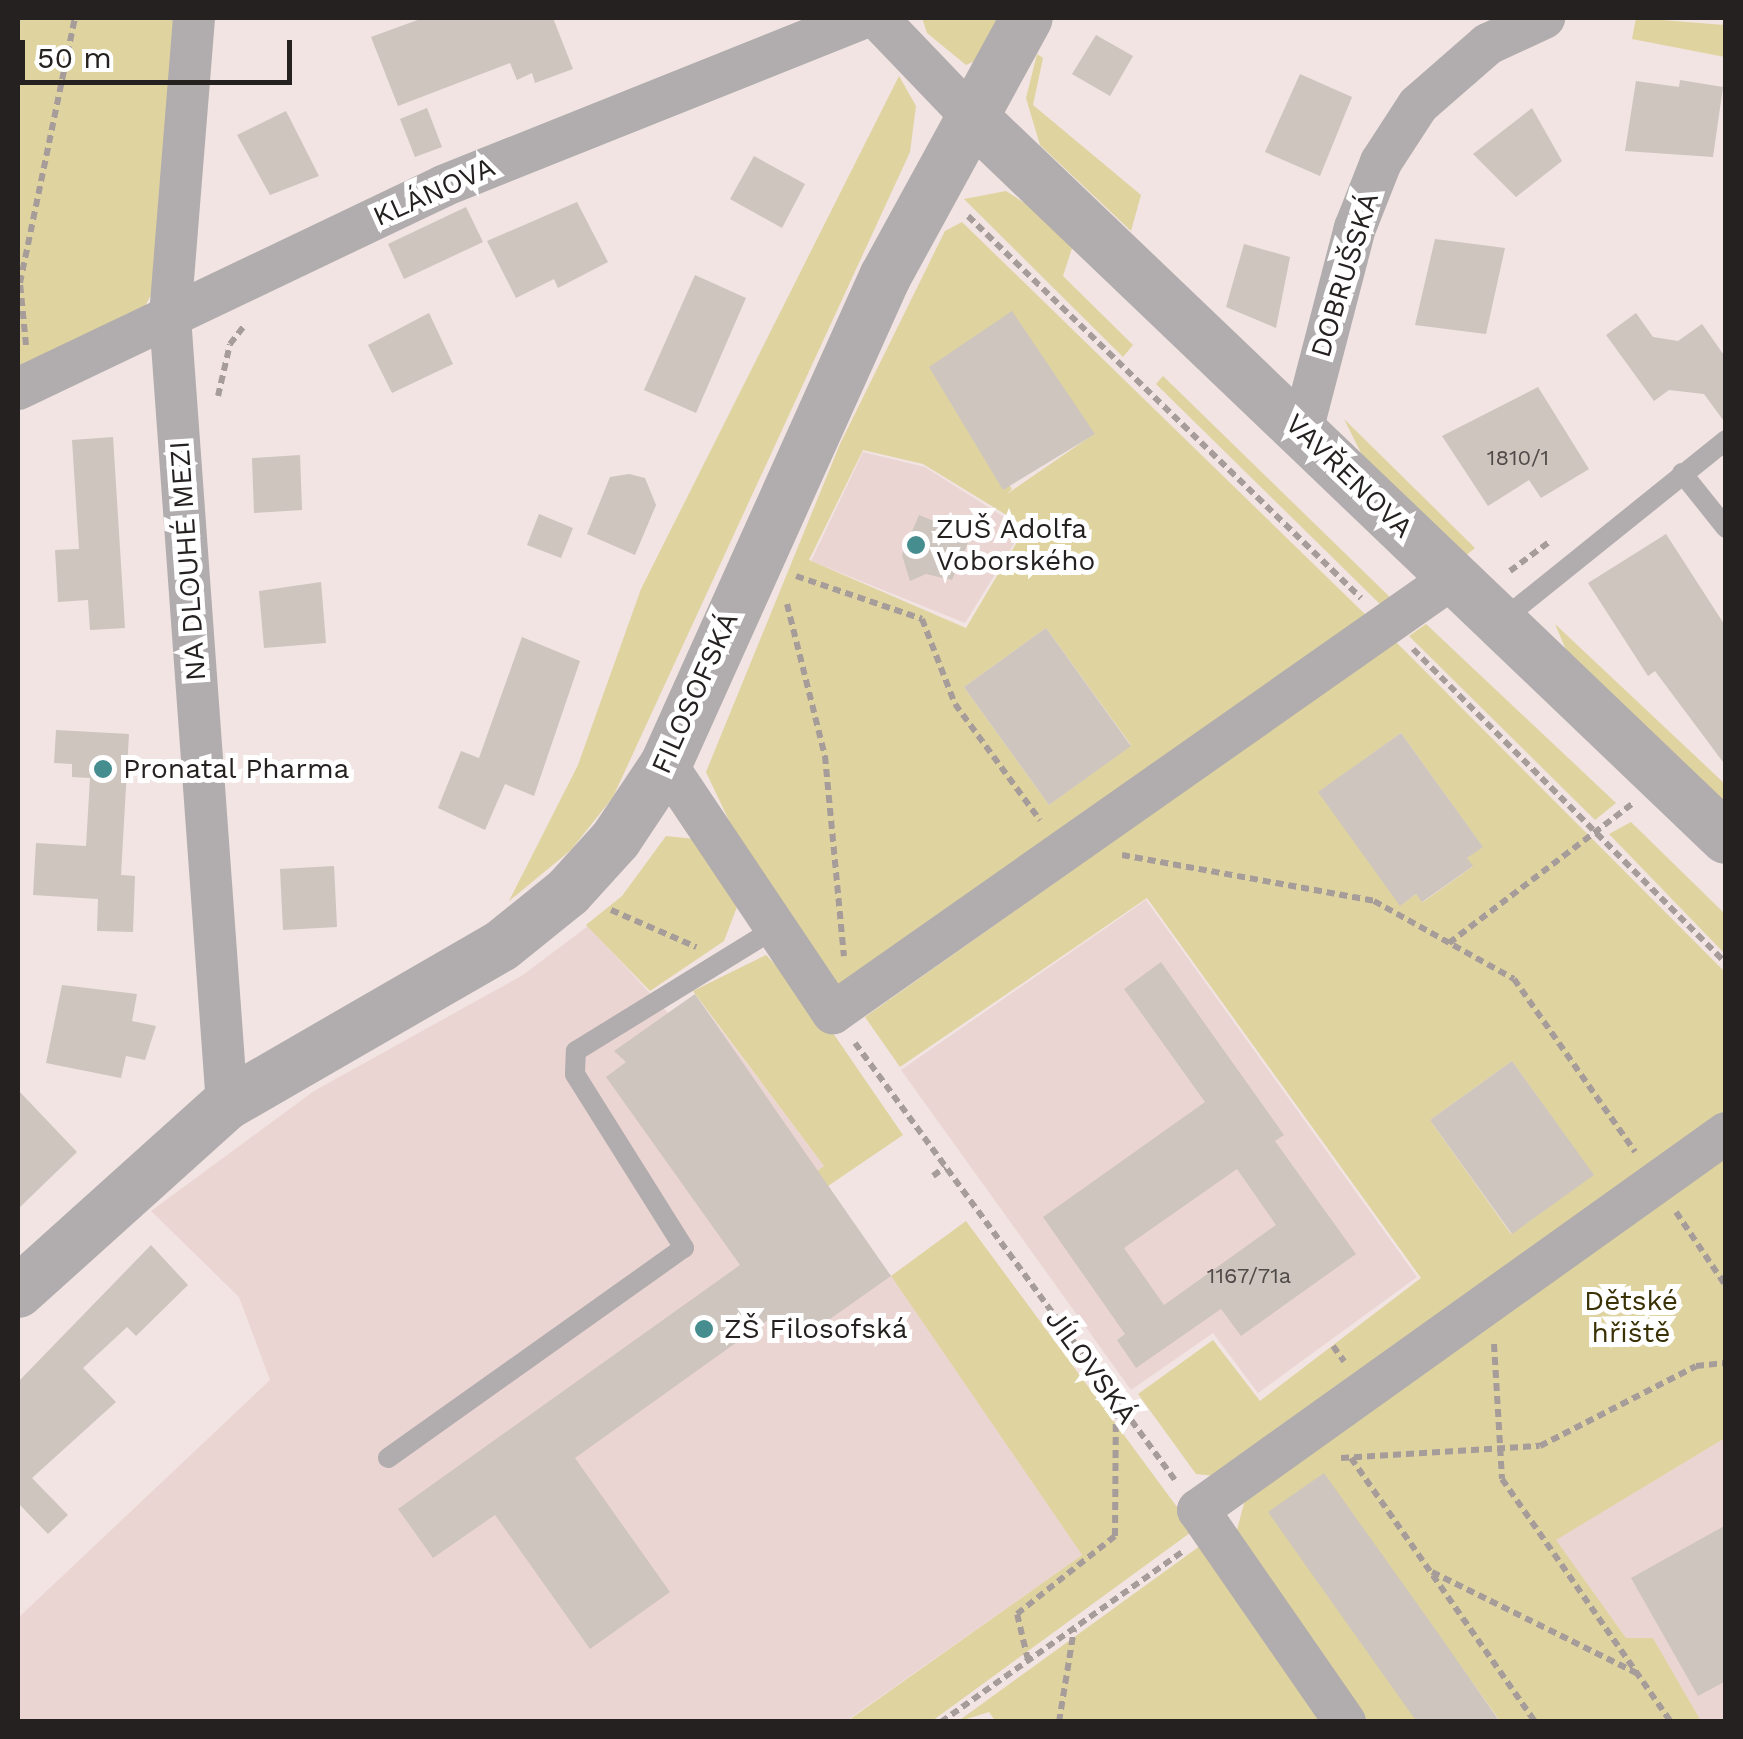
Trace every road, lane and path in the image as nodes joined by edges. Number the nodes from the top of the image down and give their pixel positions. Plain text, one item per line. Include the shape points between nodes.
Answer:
1 (75, 18) edge
2 (194, 18) edge
3 (862, 18) edge
4 (877, 18) edge
5 (1027, 18) edge
6 (1544, 18) edge
7 (970, 115) junction
8 (960, 208) dead end
9 (252, 316) dead end
10 (170, 317) junction
11 (24, 385) edge
12 (213, 416) dead end
13 (1302, 430) junction
14 (1726, 440) edge
15 (1682, 472) junction
16 (1726, 528) edge
17 (778, 570) dead end
18 (1454, 577) junction
19 (782, 588) dead end
20 (1500, 622) junction
21 (1390, 626) junction
22 (666, 764) junction
23 (1665, 780) junction
24 (1598, 829) junction
25 (1726, 838) edge
26 (1072, 846) junction
27 (568, 892) junction
28 (776, 928) junction
29 (1449, 943) junction
30 (724, 959) junction
31 (1726, 964) edge
32 (842, 1008) junction
33 (227, 1104) junction
34 (1726, 1133) edge
35 (946, 1167) junction
36 (933, 1176) dead end
37 (1656, 1182) junction
38 (1726, 1286) edge
39 (18, 1292) edge
40 (1501, 1294) junction
41 (1726, 1362) edge
42 (1116, 1402) junction
43 (1329, 1439) junction
44 (1503, 1446) junction
45 (388, 1458) dead end
46 (1351, 1458) junction
47 (1205, 1520) junction
48 (1431, 1571) junction
49 (1074, 1628) junction
50 (1028, 1660) junction
51 (1641, 1675) junction
52 (941, 1722) edge
53 (1059, 1722) edge
54 (1345, 1722) edge
55 (1535, 1722) edge
56 (1671, 1722) edge

1 - 11 path via 20,283
2 - 10 street, NA DLOUHÉ MEZI
3 - 10 street, KLÁNOVA via 442,186
4 - 7 street
5 - 7 street
6 - 13 street, DOBRUŠSKÁ via 1488,44 1432,93 1382,162 1355,228
7 - 13 street, VAVŘENOVA
7 - 22 street, FILOSOFSKÁ via 771,519
8 - 21 path
9 - 12 path via 230,344
10 - 11 street, KLÁNOVA
10 - 33 street, NA DLOUHÉ MEZI
13 - 18 street, VAVŘENOVA
14 - 15 lane
15 - 16 lane
15 - 20 lane
17 - 26 path via 922,619 955,704 1048,829
18 - 20 street, VAVŘENOVA
18 - 21 street
19 - 32 path via 825,756
20 - 23 street, VAVŘENOVA
21 - 24 path
21 - 26 street
22 - 27 street, FILOSOFSKÁ
22 - 28 street
23 - 24 path
23 - 25 street, VAVŘENOVA
24 - 29 path
24 - 31 path
26 - 29 path via 1374,902
26 - 32 street
27 - 30 path
27 - 33 street, FILOSOFSKÁ via 463,970
28 - 30 lane
28 - 32 street
29 - 37 path via 1514,979
30 - 45 lane via 576,1051 575,1074 684,1248
32 - 35 path, JÍLOVSKÁ
33 - 39 street, FILOSOFSKÁ
34 - 37 street
35 - 36 path
35 - 42 path, JÍLOVSKÁ
37 - 38 path
37 - 40 street
40 - 43 street
40 - 44 path via 1491,1366
41 - 44 path via 1696,1366 1540,1446
42 - 47 path, JÍLOVSKÁ
42 - 50 path via 1115,1536 1017,1614
43 - 46 path
43 - 46 path
43 - 47 street
44 - 46 path
44 - 51 path via 1502,1478
46 - 48 path
47 - 49 path
47 - 54 street
48 - 51 path
48 - 55 path
49 - 50 path
49 - 53 path
50 - 52 path
51 - 56 path

